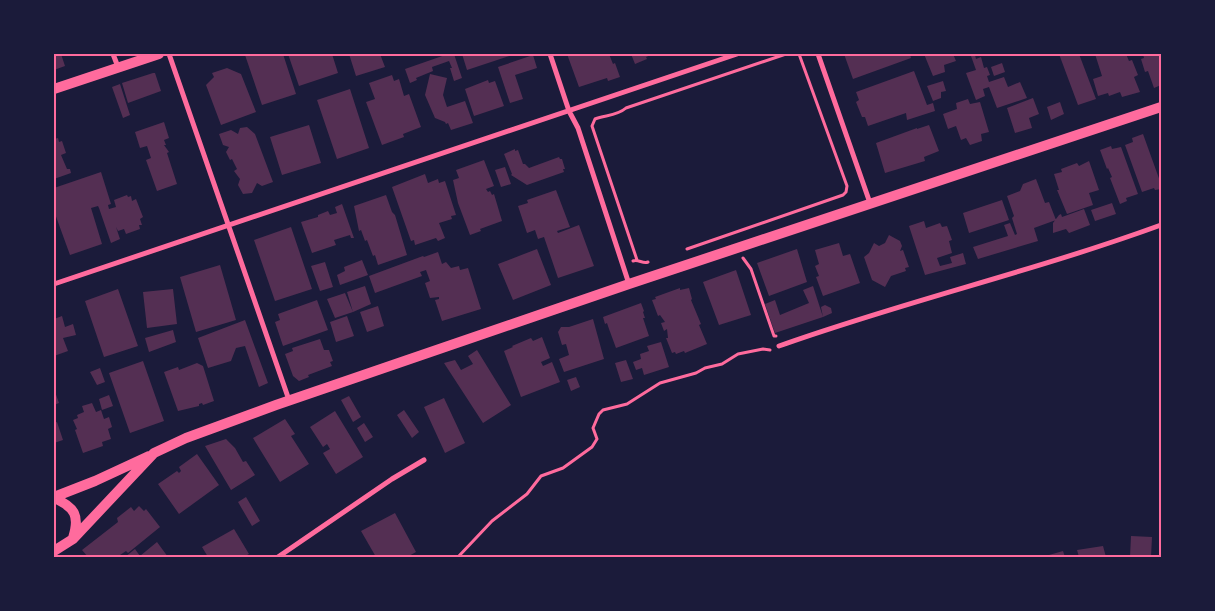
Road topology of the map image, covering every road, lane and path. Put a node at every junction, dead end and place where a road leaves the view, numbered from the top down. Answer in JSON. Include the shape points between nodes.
{"nodes":[{"id":1,"x":113,"y":54,"type":"edge"},
{"id":2,"x":159,"y":54,"type":"edge"},
{"id":3,"x":169,"y":54,"type":"edge"},
{"id":4,"x":550,"y":54,"type":"edge"},
{"id":5,"x":737,"y":54,"type":"edge"},
{"id":6,"x":786,"y":54,"type":"edge"},
{"id":7,"x":799,"y":54,"type":"edge"},
{"id":8,"x":818,"y":54,"type":"edge"},
{"id":9,"x":118,"y":67,"type":"junction"},
{"id":10,"x":54,"y":89,"type":"edge"},
{"id":11,"x":1161,"y":107,"type":"edge"},
{"id":12,"x":569,"y":112,"type":"junction"},
{"id":13,"x":870,"y":203,"type":"junction"},
{"id":14,"x":1161,"y":225,"type":"edge"},
{"id":15,"x":228,"y":226,"type":"junction"},
{"id":16,"x":681,"y":251,"type":"dead end"},
{"id":17,"x":742,"y":258,"type":"dead end"},
{"id":18,"x":654,"y":260,"type":"dead end"},
{"id":19,"x":54,"y":284,"type":"edge"},
{"id":20,"x":629,"y":284,"type":"junction"},
{"id":21,"x":779,"y":335,"type":"dead end"},
{"id":22,"x":779,"y":346,"type":"joint"},
{"id":23,"x":289,"y":401,"type":"junction"},
{"id":24,"x":154,"y":453,"type":"junction"},
{"id":25,"x":424,"y":460,"type":"dead end"},
{"id":26,"x":54,"y":497,"type":"edge"},
{"id":27,"x":73,"y":539,"type":"junction"},
{"id":28,"x":54,"y":551,"type":"edge"},
{"id":29,"x":278,"y":557,"type":"edge"},
{"id":30,"x":458,"y":557,"type":"edge"}],
"edges":[{"from":1,"to":9,"type":"street"},
{"from":2,"to":9,"type":"main road"},
{"from":3,"to":15,"type":"street"},
{"from":4,"to":12,"type":"street"},
{"from":5,"to":12,"type":"street"},
{"from":6,"to":18,"type":"path","via":[[595,119],[592,126],[637,260],[646,263]]},
{"from":7,"to":16,"type":"path","via":[[847,186],[846,192]]},
{"from":8,"to":13,"type":"street"},
{"from":9,"to":10,"type":"main road"},
{"from":11,"to":13,"type":"main road"},
{"from":12,"to":15,"type":"street"},
{"from":12,"to":20,"type":"street","via":[[578,128]]},
{"from":13,"to":20,"type":"main road"},
{"from":14,"to":22,"type":"street"},
{"from":15,"to":19,"type":"street"},
{"from":15,"to":23,"type":"street"},
{"from":17,"to":21,"type":"path","via":[[751,268],[774,336]]},
{"from":20,"to":23,"type":"main road"},
{"from":22,"to":30,"type":"path","via":[[774,350],[738,354],[722,364],[660,383],[627,404],[604,410],[592,428],[597,439],[592,447],[563,468],[541,476],[527,494],[492,521]]},
{"from":23,"to":24,"type":"main road"},
{"from":24,"to":26,"type":"main road"},
{"from":24,"to":27,"type":"main road"},
{"from":25,"to":29,"type":"street"},
{"from":26,"to":27,"type":"main road","via":[[74,512],[77,525]]},
{"from":27,"to":28,"type":"main road"}]}
